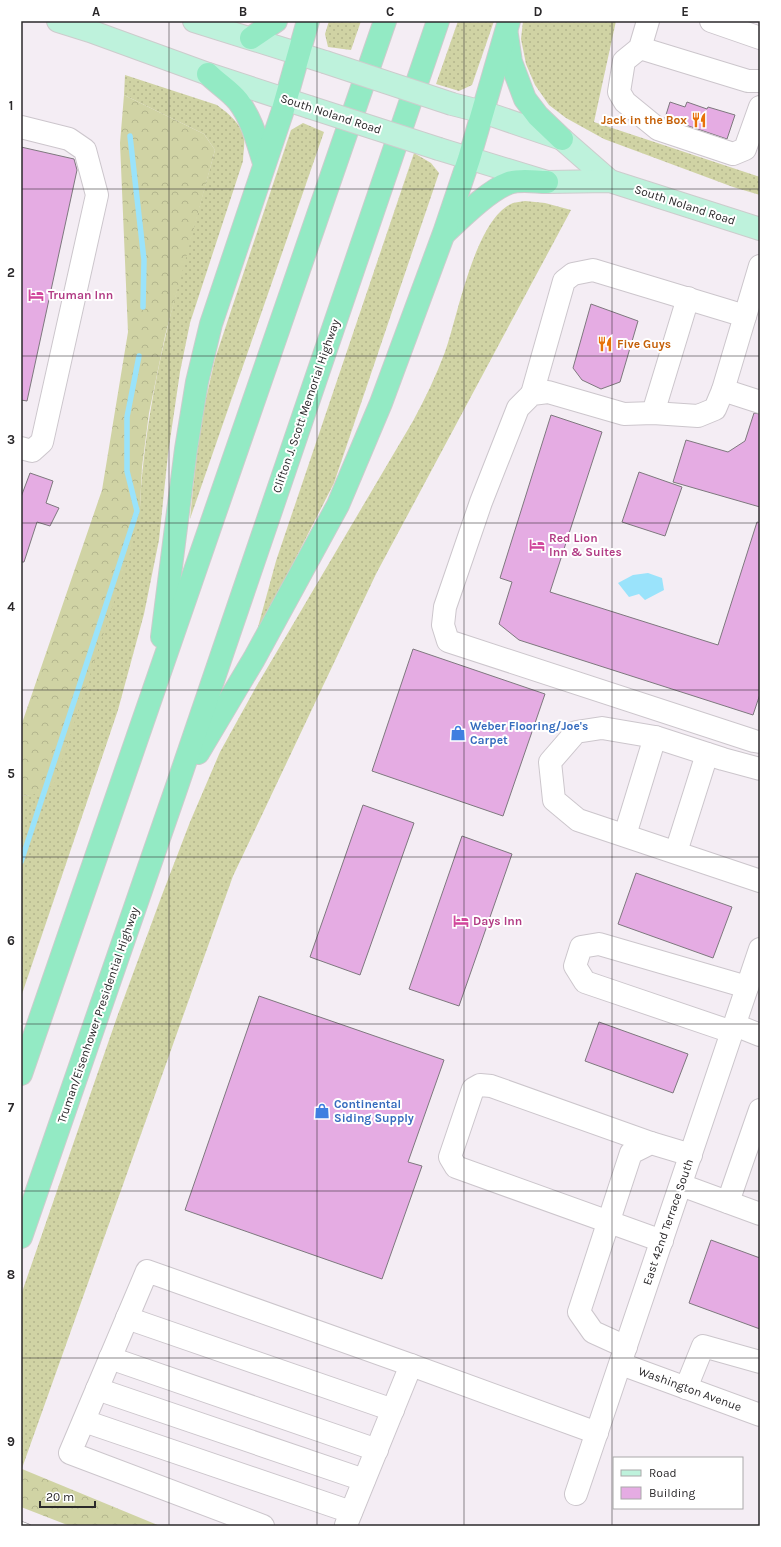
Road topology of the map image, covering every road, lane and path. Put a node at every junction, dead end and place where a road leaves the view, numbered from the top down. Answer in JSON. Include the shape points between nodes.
{"nodes":[{"id":1,"x":58,"y":21,"type":"edge"},
{"id":2,"x":194,"y":21,"type":"edge"},
{"id":3,"x":276,"y":21,"type":"edge"},
{"id":4,"x":308,"y":21,"type":"edge"},
{"id":5,"x":385,"y":21,"type":"edge"},
{"id":6,"x":438,"y":21,"type":"edge"},
{"id":7,"x":648,"y":21,"type":"edge"},
{"id":8,"x":711,"y":21,"type":"edge"},
{"id":9,"x":752,"y":21,"type":"edge"},
{"id":10,"x":760,"y":24,"type":"edge"},
{"id":11,"x":508,"y":25,"type":"edge"},
{"id":12,"x":251,"y":38,"type":"junction"},
{"id":13,"x":760,"y":38,"type":"edge"},
{"id":14,"x":640,"y":48,"type":"junction"},
{"id":15,"x":298,"y":52,"type":"junction"},
{"id":16,"x":208,"y":74,"type":"junction"},
{"id":17,"x":760,"y":82,"type":"edge"},
{"id":18,"x":286,"y":100,"type":"junction"},
{"id":19,"x":760,"y":107,"type":"edge"},
{"id":20,"x":482,"y":112,"type":"junction"},
{"id":21,"x":21,"y":127,"type":"edge"},
{"id":22,"x":562,"y":139,"type":"junction"},
{"id":23,"x":469,"y":159,"type":"junction"},
{"id":24,"x":264,"y":163,"type":"junction"},
{"id":25,"x":610,"y":181,"type":"junction"},
{"id":26,"x":547,"y":182,"type":"junction"},
{"id":27,"x":760,"y":229,"type":"edge"},
{"id":28,"x":444,"y":233,"type":"junction"},
{"id":29,"x":760,"y":266,"type":"edge"},
{"id":30,"x":688,"y":298,"type":"junction"},
{"id":31,"x":745,"y":316,"type":"junction"},
{"id":32,"x":723,"y":390,"type":"junction"},
{"id":33,"x":532,"y":394,"type":"junction"},
{"id":34,"x":760,"y":402,"type":"edge"},
{"id":35,"x":653,"y":413,"type":"junction"},
{"id":36,"x":21,"y":448,"type":"edge"},
{"id":37,"x":156,"y":682,"type":"junction"},
{"id":38,"x":654,"y":738,"type":"junction"},
{"id":39,"x":760,"y":742,"type":"edge"},
{"id":40,"x":707,"y":754,"type":"junction"},
{"id":41,"x":760,"y":769,"type":"edge"},
{"id":42,"x":175,"y":792,"type":"junction"},
{"id":43,"x":625,"y":835,"type":"junction"},
{"id":44,"x":676,"y":852,"type":"junction"},
{"id":45,"x":760,"y":881,"type":"edge"},
{"id":46,"x":760,"y":949,"type":"edge"},
{"id":47,"x":747,"y":987,"type":"junction"},
{"id":48,"x":733,"y":1028,"type":"junction"},
{"id":49,"x":760,"y":1035,"type":"edge"},
{"id":50,"x":21,"y":1074,"type":"edge"},
{"id":51,"x":760,"y":1110,"type":"edge"},
{"id":52,"x":651,"y":1144,"type":"junction"},
{"id":53,"x":691,"y":1155,"type":"junction"},
{"id":54,"x":681,"y":1185,"type":"junction"},
{"id":55,"x":728,"y":1202,"type":"junction"},
{"id":56,"x":760,"y":1214,"type":"edge"},
{"id":57,"x":608,"y":1222,"type":"junction"},
{"id":58,"x":21,"y":1238,"type":"edge"},
{"id":59,"x":662,"y":1241,"type":"junction"},
{"id":60,"x":127,"y":1318,"type":"junction"},
{"id":61,"x":623,"y":1356,"type":"junction"},
{"id":62,"x":110,"y":1358,"type":"junction"},
{"id":63,"x":760,"y":1362,"type":"edge"},
{"id":64,"x":411,"y":1365,"type":"junction"},
{"id":65,"x":686,"y":1388,"type":"junction"},
{"id":66,"x":98,"y":1389,"type":"junction"},
{"id":67,"x":393,"y":1410,"type":"junction"},
{"id":68,"x":760,"y":1415,"type":"edge"},
{"id":69,"x":84,"y":1421,"type":"junction"},
{"id":70,"x":597,"y":1433,"type":"junction"},
{"id":71,"x":376,"y":1450,"type":"junction"},
{"id":72,"x":364,"y":1480,"type":"junction"},
{"id":73,"x":576,"y":1494,"type":"dead end"},
{"id":74,"x":349,"y":1519,"type":"edge"},
{"id":75,"x":263,"y":1526,"type":"edge"}],
"edges":[{"from":1,"to":16,"type":"main road","name":"South Noland Road"},
{"from":2,"to":12,"type":"main road","name":"South Noland Road"},
{"from":3,"to":12,"type":"highway"},
{"from":4,"to":15,"type":"highway"},
{"from":5,"to":37,"type":"highway"},
{"from":6,"to":42,"type":"highway","name":"Clifton J. Scott Memorial Highway"},
{"from":7,"to":14,"type":"street"},
{"from":8,"to":13,"type":"street"},
{"from":9,"to":10,"type":"street"},
{"from":11,"to":20,"type":"highway"},
{"from":11,"to":22,"type":"highway","via":[[511,62],[525,99],[538,116]]},
{"from":12,"to":15,"type":"main road","name":"South Noland Road"},
{"from":14,"to":17,"type":"street","via":[[748,81]]},
{"from":14,"to":19,"type":"street","via":[[624,61],[619,92],[625,102],[658,129],[733,154],[745,149]]},
{"from":15,"to":18,"type":"highway"},
{"from":15,"to":20,"type":"main road","name":"South Noland Road","bridge":true},
{"from":16,"to":18,"type":"main road","name":"South Noland Road"},
{"from":16,"to":24,"type":"highway","via":[[237,101],[246,114],[252,124]]},
{"from":18,"to":23,"type":"main road","name":"South Noland Road","bridge":true},
{"from":18,"to":24,"type":"highway"},
{"from":20,"to":22,"type":"main road","name":"South Noland Road"},
{"from":20,"to":23,"type":"highway"},
{"from":21,"to":36,"type":"street","via":[[70,139],[85,150],[97,195],[42,442],[32,451]]},
{"from":22,"to":25,"type":"main road","name":"South Noland Road"},
{"from":23,"to":26,"type":"main road","name":"South Noland Road"},
{"from":23,"to":28,"type":"highway"},
{"from":24,"to":37,"type":"highway","via":[[211,324],[197,382]]},
{"from":25,"to":26,"type":"main road","name":"South Noland Road"},
{"from":25,"to":27,"type":"main road","name":"South Noland Road"},
{"from":26,"to":28,"type":"highway","via":[[509,183],[492,192]]},
{"from":28,"to":42,"type":"highway","via":[[381,403],[338,505],[254,659]]},
{"from":29,"to":31,"type":"street"},
{"from":30,"to":31,"type":"street"},
{"from":30,"to":33,"type":"street","via":[[593,270],[573,274],[564,281]]},
{"from":30,"to":35,"type":"street"},
{"from":31,"to":32,"type":"street"},
{"from":32,"to":34,"type":"street"},
{"from":32,"to":35,"type":"street","via":[[715,409],[698,416]]},
{"from":33,"to":35,"type":"street","via":[[548,392],[624,414]]},
{"from":33,"to":39,"type":"street","via":[[518,408],[481,502],[445,607],[443,626],[448,641]]},
{"from":37,"to":50,"type":"highway"},
{"from":38,"to":40,"type":"street"},
{"from":38,"to":43,"type":"street"},
{"from":38,"to":43,"type":"street","via":[[602,728],[576,732],[550,762],[554,800],[578,820]]},
{"from":40,"to":41,"type":"street"},
{"from":40,"to":44,"type":"street"},
{"from":42,"to":58,"type":"highway","name":"Truman/Eisenhower Presidential Highway"},
{"from":43,"to":44,"type":"street"},
{"from":44,"to":45,"type":"street"},
{"from":46,"to":47,"type":"street","name":"East 42nd Terrace South"},
{"from":47,"to":48,"type":"street","name":"East 42nd Terrace South"},
{"from":47,"to":48,"type":"street","via":[[599,944],[581,947],[575,966],[585,982]]},
{"from":48,"to":49,"type":"street"},
{"from":48,"to":53,"type":"street","name":"East 42nd Terrace South"},
{"from":51,"to":55,"type":"street"},
{"from":52,"to":53,"type":"street"},
{"from":52,"to":57,"type":"street","via":[[631,1153]]},
{"from":52,"to":57,"type":"street","via":[[491,1086],[480,1085],[473,1089],[450,1157],[456,1167]]},
{"from":53,"to":54,"type":"street","name":"East 42nd Terrace South"},
{"from":54,"to":55,"type":"street"},
{"from":54,"to":59,"type":"street","name":"East 42nd Terrace South"},
{"from":55,"to":56,"type":"street"},
{"from":57,"to":59,"type":"street"},
{"from":57,"to":61,"type":"street","name":"Washington Avenue","via":[[579,1312],[593,1332]]},
{"from":59,"to":61,"type":"street","name":"East 42nd Terrace South"},
{"from":60,"to":62,"type":"street"},
{"from":60,"to":64,"type":"street","via":[[147,1271]]},
{"from":60,"to":67,"type":"street"},
{"from":61,"to":65,"type":"street","name":"Washington Avenue"},
{"from":61,"to":70,"type":"street","name":"East 42nd Terrace South"},
{"from":62,"to":66,"type":"street"},
{"from":62,"to":71,"type":"street"},
{"from":63,"to":65,"type":"street","via":[[703,1346]]},
{"from":64,"to":67,"type":"street"},
{"from":64,"to":70,"type":"street"},
{"from":65,"to":68,"type":"street","name":"Washington Avenue"},
{"from":66,"to":69,"type":"street"},
{"from":66,"to":72,"type":"street"},
{"from":67,"to":71,"type":"street"},
{"from":69,"to":74,"type":"street"},
{"from":69,"to":75,"type":"street","via":[[70,1453]]},
{"from":70,"to":73,"type":"street","name":"East 42nd Terrace South"},
{"from":71,"to":72,"type":"street"},
{"from":72,"to":74,"type":"street"}]}
